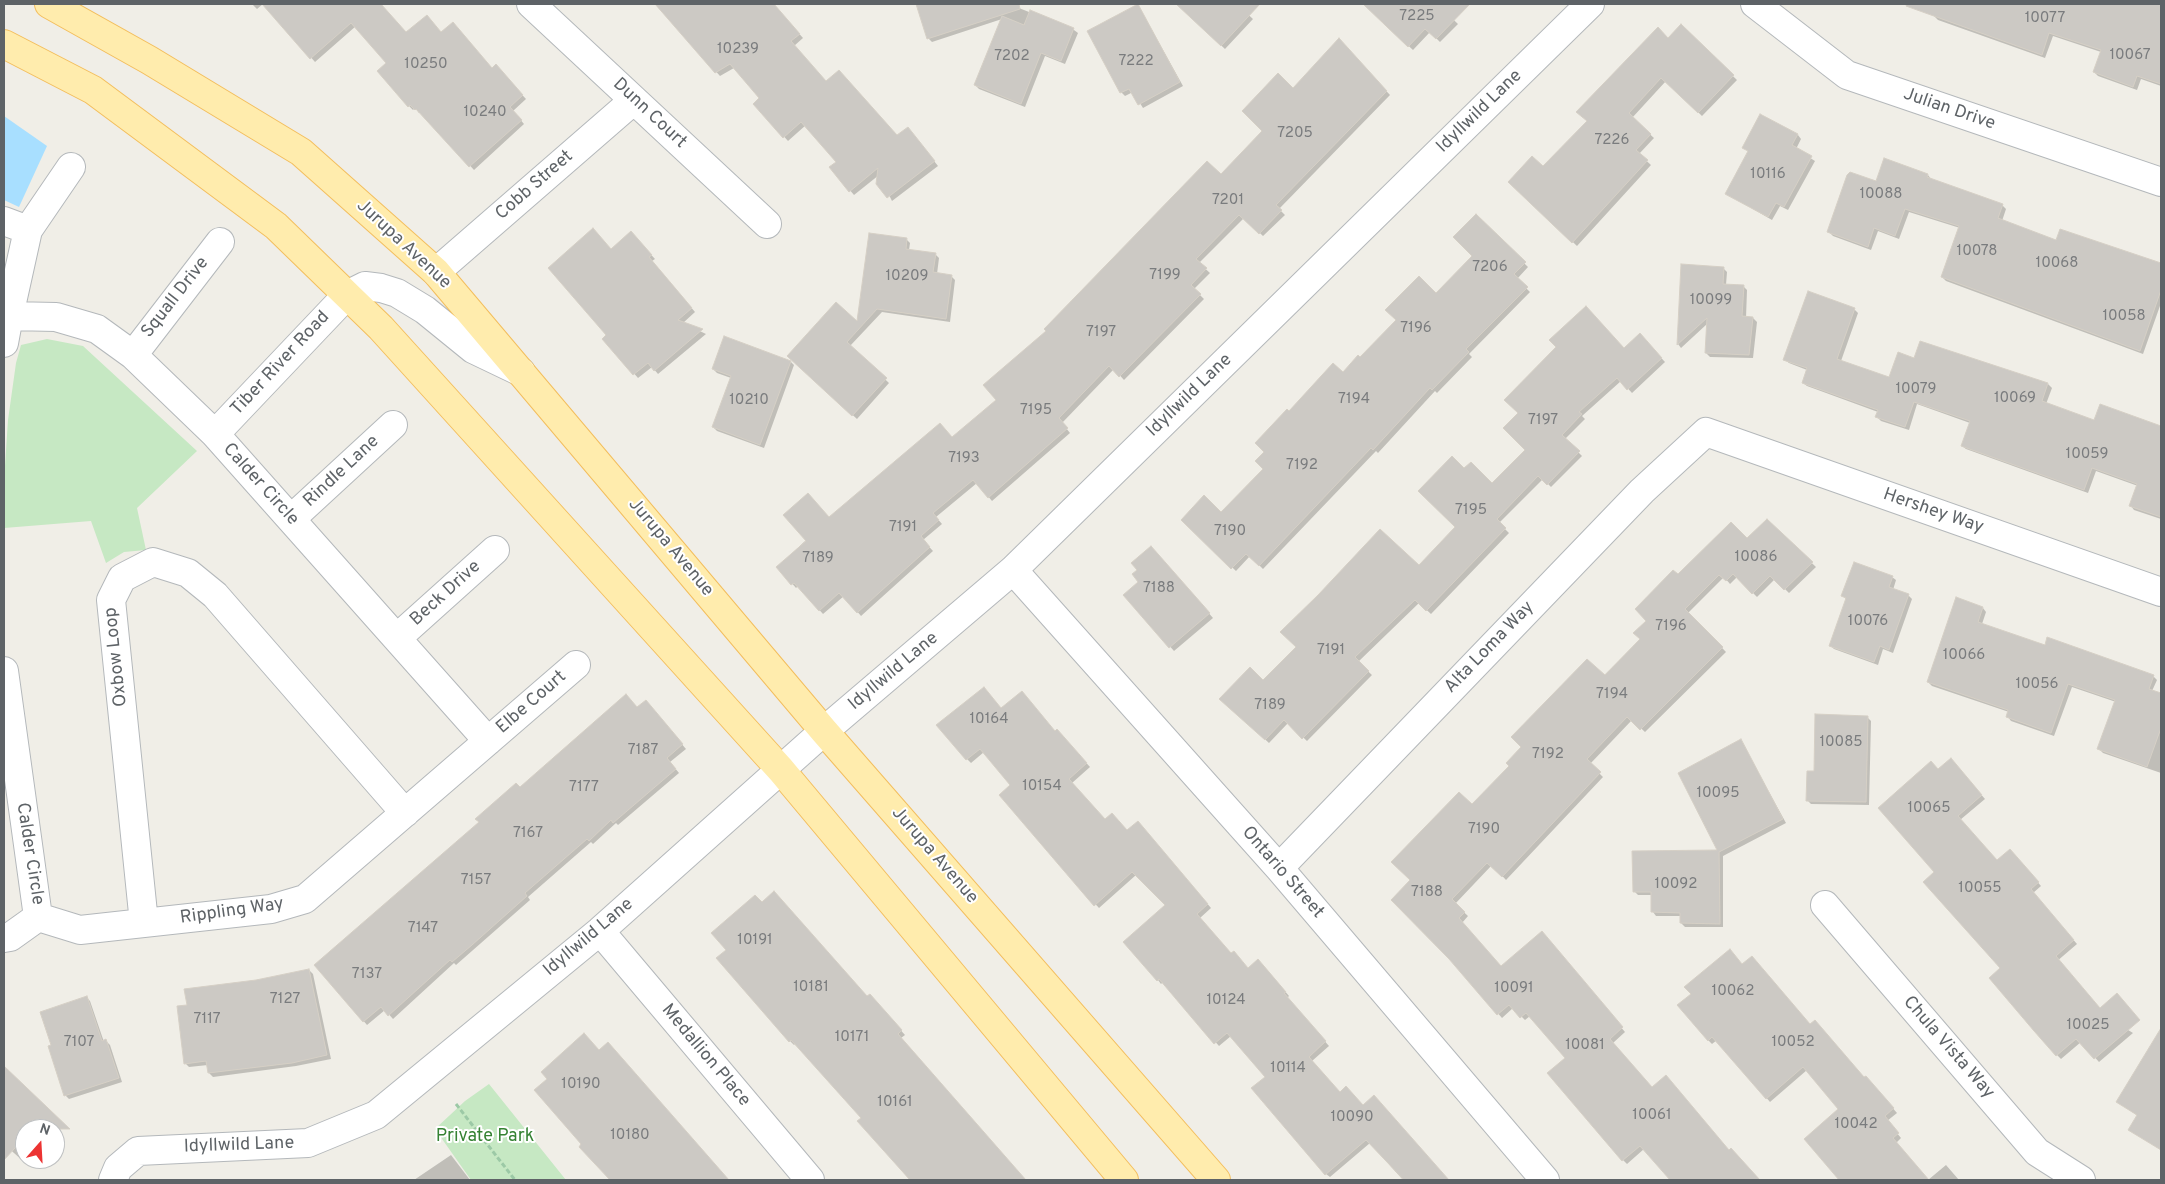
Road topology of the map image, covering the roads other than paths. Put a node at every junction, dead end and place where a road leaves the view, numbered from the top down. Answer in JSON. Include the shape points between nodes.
{"nodes":[{"id":1,"x":49,"y":4,"type":"edge"},
{"id":2,"x":531,"y":4,"type":"edge"},
{"id":3,"x":1590,"y":4,"type":"edge"},
{"id":4,"x":1755,"y":4,"type":"edge"},
{"id":5,"x":4,"y":44,"type":"edge"},
{"id":6,"x":634,"y":100,"type":"junction"},
{"id":7,"x":71,"y":167,"type":"dead end"},
{"id":8,"x":2161,"y":182,"type":"edge"},
{"id":9,"x":767,"y":224,"type":"dead end"},
{"id":10,"x":16,"y":226,"type":"edge"},
{"id":11,"x":220,"y":242,"type":"dead end"},
{"id":12,"x":436,"y":272,"type":"junction"},
{"id":13,"x":347,"y":295,"type":"junction"},
{"id":14,"x":10,"y":316,"type":"junction"},
{"id":15,"x":4,"y":343,"type":"edge"},
{"id":16,"x":132,"y":355,"type":"junction"},
{"id":17,"x":521,"y":372,"type":"junction"},
{"id":18,"x":393,"y":425,"type":"dead end"},
{"id":19,"x":1706,"y":432,"type":"joint"},
{"id":20,"x":215,"y":434,"type":"junction"},
{"id":21,"x":291,"y":519,"type":"junction"},
{"id":22,"x":496,"y":550,"type":"dead end"},
{"id":23,"x":1013,"y":570,"type":"junction"},
{"id":24,"x":2161,"y":592,"type":"edge"},
{"id":25,"x":397,"y":638,"type":"junction"},
{"id":26,"x":576,"y":665,"type":"dead end"},
{"id":27,"x":4,"y":671,"type":"edge"},
{"id":28,"x":824,"y":731,"type":"junction"},
{"id":29,"x":488,"y":741,"type":"junction"},
{"id":30,"x":782,"y":770,"type":"junction"},
{"id":31,"x":12,"y":806,"type":"edge"},
{"id":32,"x":404,"y":813,"type":"junction"},
{"id":33,"x":1279,"y":868,"type":"junction"},
{"id":34,"x":1825,"y":905,"type":"dead end"},
{"id":35,"x":38,"y":917,"type":"junction"},
{"id":36,"x":144,"y":923,"type":"junction"},
{"id":37,"x":600,"y":931,"type":"junction"},
{"id":38,"x":4,"y":938,"type":"edge"},
{"id":39,"x":113,"y":1180,"type":"edge"},
{"id":40,"x":810,"y":1180,"type":"edge"},
{"id":41,"x":1124,"y":1180,"type":"edge"},
{"id":42,"x":1216,"y":1180,"type":"edge"},
{"id":43,"x":1545,"y":1180,"type":"edge"},
{"id":44,"x":2081,"y":1180,"type":"edge"}],
"edges":[{"from":1,"to":12,"type":"main road","name":"Jurupa Avenue","via":[[301,152]]},
{"from":2,"to":6,"type":"street","name":"Dunn Court"},
{"from":3,"to":23,"type":"street","name":"Idyllwild Lane"},
{"from":4,"to":8,"type":"street","name":"Julian Drive","via":[[1847,75]]},
{"from":5,"to":13,"type":"main road","via":[[100,96],[276,226]]},
{"from":6,"to":9,"type":"street","name":"Dunn Court"},
{"from":6,"to":12,"type":"street","name":"Cobb Street"},
{"from":7,"to":10,"type":"street"},
{"from":10,"to":14,"type":"street"},
{"from":11,"to":16,"type":"street","name":"Squall Drive"},
{"from":12,"to":17,"type":"main road","name":"Jurupa Avenue"},
{"from":13,"to":17,"type":"street","via":[[365,286],[397,293],[473,349]]},
{"from":13,"to":20,"type":"street","name":"Tiber River Road"},
{"from":13,"to":30,"type":"main road","via":[[381,328]]},
{"from":14,"to":15,"type":"street"},
{"from":14,"to":16,"type":"street","name":"Calder Circle","via":[[56,317],[97,329]]},
{"from":16,"to":20,"type":"street","name":"Calder Circle"},
{"from":17,"to":28,"type":"main road","name":"Jurupa Avenue"},
{"from":18,"to":21,"type":"street","name":"Rindle Lane"},
{"from":19,"to":24,"type":"street","name":"Hershey Way"},
{"from":19,"to":33,"type":"street","name":"Alta Loma Way","via":[[1642,491]]},
{"from":20,"to":21,"type":"street","name":"Calder Circle"},
{"from":21,"to":25,"type":"street","name":"Calder Circle"},
{"from":22,"to":25,"type":"street","name":"Beck Drive"},
{"from":23,"to":28,"type":"street","name":"Idyllwild Lane"},
{"from":23,"to":33,"type":"street","name":"Ontario Street"},
{"from":25,"to":29,"type":"street","name":"Calder Circle"},
{"from":26,"to":29,"type":"street","name":"Elbe Court"},
{"from":27,"to":31,"type":"street","name":"Calder Circle"},
{"from":28,"to":30,"type":"street","name":"Idyllwild Lane"},
{"from":28,"to":42,"type":"main road","name":"Jurupa Avenue"},
{"from":29,"to":32,"type":"street","name":"Rippling Way"},
{"from":30,"to":37,"type":"street","name":"Idyllwild Lane"},
{"from":30,"to":41,"type":"main road"},
{"from":31,"to":35,"type":"street","name":"Calder Circle"},
{"from":32,"to":36,"type":"street","name":"Rippling Way","via":[[305,899],[271,909]]},
{"from":32,"to":36,"type":"street","name":"Oxbow Loop","via":[[215,596],[188,573],[153,562],[122,578],[111,600]]},
{"from":33,"to":43,"type":"street","name":"Ontario Street"},
{"from":34,"to":44,"type":"street","name":"Chula Vista Way","via":[[2037,1152]]},
{"from":35,"to":36,"type":"street","name":"Rippling Way","via":[[80,930]]},
{"from":35,"to":38,"type":"street"},
{"from":37,"to":39,"type":"street","name":"Idyllwild Lane","via":[[376,1115],[308,1143],[138,1151],[118,1168]]},
{"from":37,"to":40,"type":"street","name":"Medallion Place"}]}
